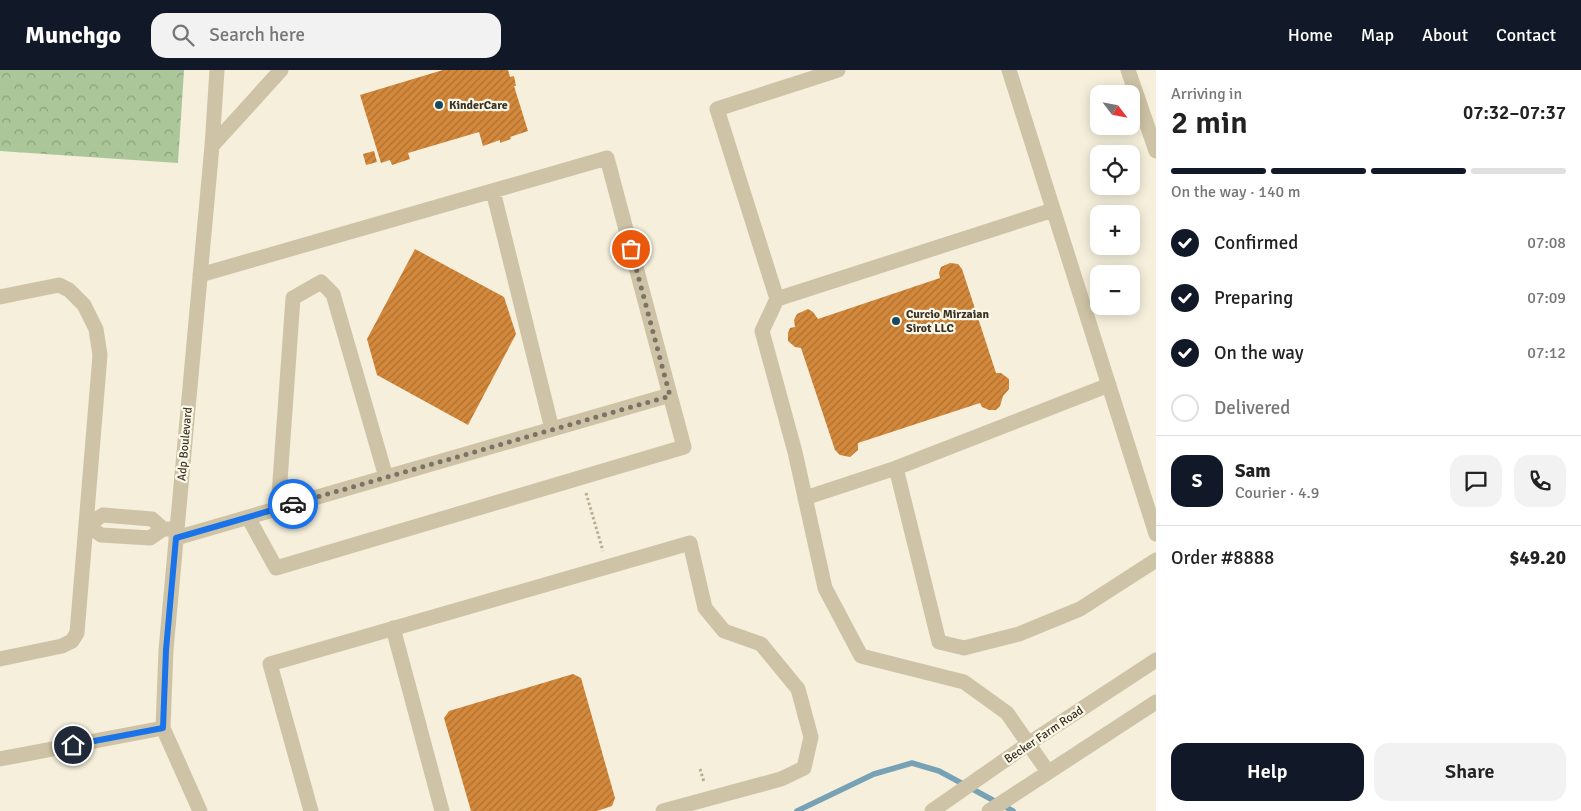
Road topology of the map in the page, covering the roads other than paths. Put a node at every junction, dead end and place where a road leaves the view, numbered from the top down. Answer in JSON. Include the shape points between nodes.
{"nodes":[{"id":1,"x":216,"y":70,"type":"edge"},
{"id":2,"x":281,"y":70,"type":"edge"},
{"id":3,"x":838,"y":70,"type":"edge"},
{"id":4,"x":1009,"y":70,"type":"edge"},
{"id":5,"x":1128,"y":70,"type":"edge"},
{"id":6,"x":212,"y":146,"type":"junction"},
{"id":7,"x":1156,"y":151,"type":"edge"},
{"id":8,"x":493,"y":191,"type":"junction"},
{"id":9,"x":1053,"y":210,"type":"junction"},
{"id":10,"x":200,"y":275,"type":"junction"},
{"id":11,"x":0,"y":297,"type":"edge"},
{"id":12,"x":777,"y":299,"type":"junction"},
{"id":13,"x":1108,"y":384,"type":"junction"},
{"id":14,"x":670,"y":396,"type":"junction"},
{"id":15,"x":552,"y":429,"type":"junction"},
{"id":16,"x":896,"y":468,"type":"junction"},
{"id":17,"x":386,"y":477,"type":"junction"},
{"id":18,"x":805,"y":498,"type":"junction"},
{"id":19,"x":278,"y":508,"type":"junction"},
{"id":20,"x":248,"y":517,"type":"junction"},
{"id":21,"x":87,"y":524,"type":"junction"},
{"id":22,"x":172,"y":532,"type":"junction"},
{"id":23,"x":1156,"y":534,"type":"edge"},
{"id":24,"x":1156,"y":560,"type":"edge"},
{"id":25,"x":394,"y":628,"type":"junction"},
{"id":26,"x":0,"y":660,"type":"edge"},
{"id":27,"x":1156,"y":660,"type":"edge"},
{"id":28,"x":1156,"y":702,"type":"edge"},
{"id":29,"x":163,"y":728,"type":"junction"},
{"id":30,"x":1028,"y":744,"type":"junction"},
{"id":31,"x":0,"y":759,"type":"edge"},
{"id":32,"x":1048,"y":772,"type":"junction"},
{"id":33,"x":200,"y":811,"type":"edge"},
{"id":34,"x":311,"y":811,"type":"edge"},
{"id":35,"x":442,"y":811,"type":"edge"},
{"id":36,"x":664,"y":811,"type":"edge"},
{"id":37,"x":932,"y":811,"type":"edge"},
{"id":38,"x":989,"y":811,"type":"edge"}],
"edges":[{"from":1,"to":6,"type":"street","name":"Adp Boulevard"},
{"from":2,"to":6,"type":"street"},
{"from":3,"to":12,"type":"street","via":[[717,109]]},
{"from":4,"to":9,"type":"street"},
{"from":5,"to":7,"type":"street"},
{"from":6,"to":10,"type":"street","name":"Adp Boulevard"},
{"from":8,"to":10,"type":"street"},
{"from":8,"to":14,"type":"street","via":[[607,158]]},
{"from":8,"to":15,"type":"street"},
{"from":9,"to":12,"type":"street"},
{"from":9,"to":13,"type":"street"},
{"from":10,"to":22,"type":"street","name":"Adp Boulevard"},
{"from":11,"to":21,"type":"street","via":[[58,285],[84,305],[96,329],[100,355]]},
{"from":12,"to":18,"type":"street","via":[[762,331]]},
{"from":13,"to":16,"type":"street"},
{"from":13,"to":23,"type":"street"},
{"from":14,"to":15,"type":"street"},
{"from":14,"to":20,"type":"street","via":[[684,447],[276,568]]},
{"from":15,"to":17,"type":"street"},
{"from":16,"to":18,"type":"street"},
{"from":16,"to":24,"type":"street","via":[[939,642],[964,648],[1020,634],[1080,609]]},
{"from":17,"to":19,"type":"street"},
{"from":17,"to":19,"type":"street","via":[[333,294],[321,282],[292,298]]},
{"from":18,"to":30,"type":"street","via":[[826,588],[861,656],[964,682],[1007,713]]},
{"from":19,"to":20,"type":"street"},
{"from":20,"to":22,"type":"street"},
{"from":21,"to":22,"type":"street","via":[[104,516],[152,519]]},
{"from":21,"to":26,"type":"street","via":[[78,633],[62,646]]},
{"from":22,"to":29,"type":"street","name":"Adp Boulevard"},
{"from":25,"to":34,"type":"street","via":[[270,664]]},
{"from":25,"to":35,"type":"street"},
{"from":25,"to":36,"type":"street","via":[[690,543],[705,608],[724,631],[761,644],[798,689],[811,736],[804,768],[781,779]]},
{"from":27,"to":30,"type":"street","name":"Becker Farm Road"},
{"from":28,"to":32,"type":"street"},
{"from":29,"to":31,"type":"street"},
{"from":29,"to":33,"type":"street","name":"Adp Boulevard"},
{"from":30,"to":32,"type":"street"},
{"from":30,"to":37,"type":"street","name":"Becker Farm Road"},
{"from":32,"to":38,"type":"street"}]}
